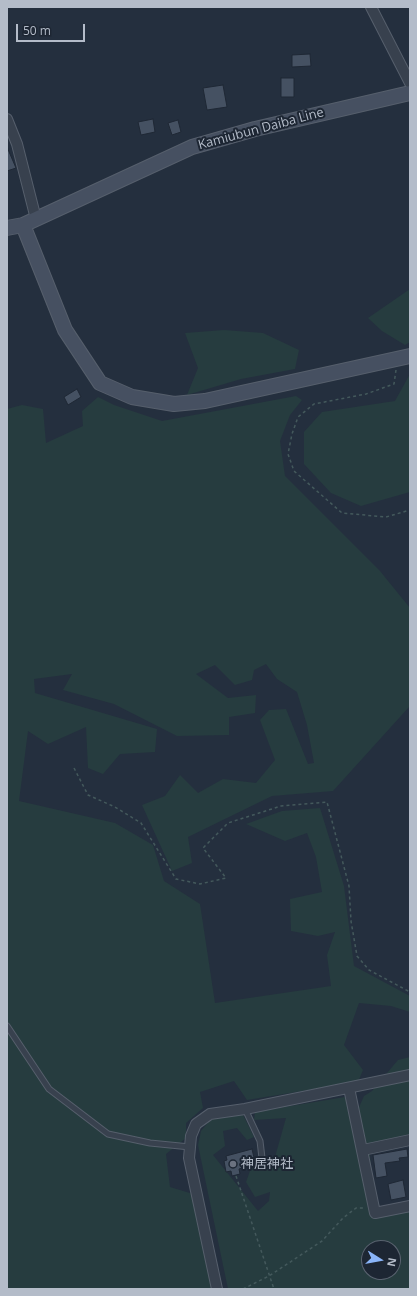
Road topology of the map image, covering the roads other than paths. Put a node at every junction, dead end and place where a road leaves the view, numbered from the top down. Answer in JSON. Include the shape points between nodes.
{"nodes":[{"id":1,"x":371,"y":7,"type":"edge"},
{"id":2,"x":410,"y":83,"type":"edge"},
{"id":3,"x":410,"y":93,"type":"edge"},
{"id":4,"x":7,"y":119,"type":"edge"},
{"id":5,"x":36,"y":219,"type":"junction"},
{"id":6,"x":23,"y":225,"type":"junction"},
{"id":7,"x":7,"y":228,"type":"edge"},
{"id":8,"x":404,"y":357,"type":"edge"},
{"id":9,"x":7,"y":1026,"type":"edge"},
{"id":10,"x":410,"y":1075,"type":"edge"},
{"id":11,"x":349,"y":1088,"type":"junction"},
{"id":12,"x":245,"y":1109,"type":"junction"},
{"id":13,"x":410,"y":1140,"type":"edge"},
{"id":14,"x":190,"y":1147,"type":"junction"},
{"id":15,"x":363,"y":1150,"type":"junction"},
{"id":16,"x":262,"y":1158,"type":"dead end"},
{"id":17,"x":410,"y":1206,"type":"edge"},
{"id":18,"x":217,"y":1289,"type":"edge"}],
"edges":[{"from":1,"to":2,"type":"street"},
{"from":3,"to":5,"type":"street","name":"Kamiubun Daiba Line","via":[[255,129],[192,147]]},
{"from":4,"to":5,"type":"street","via":[[17,144]]},
{"from":5,"to":6,"type":"street","name":"Kamiubun Daiba Line"},
{"from":6,"to":7,"type":"street","name":"Kamiubun Daiba Line"},
{"from":6,"to":8,"type":"street","via":[[65,330],[100,383],[132,397],[174,404],[205,401]]},
{"from":9,"to":14,"type":"lane","via":[[49,1088],[108,1134],[150,1143]]},
{"from":10,"to":11,"type":"street"},
{"from":11,"to":12,"type":"street"},
{"from":11,"to":15,"type":"street"},
{"from":12,"to":14,"type":"street","via":[[210,1114],[196,1124]]},
{"from":12,"to":16,"type":"lane","via":[[260,1141]]},
{"from":13,"to":15,"type":"street"},
{"from":14,"to":18,"type":"street","via":[[189,1158]]},
{"from":15,"to":17,"type":"street","via":[[375,1213]]}]}
